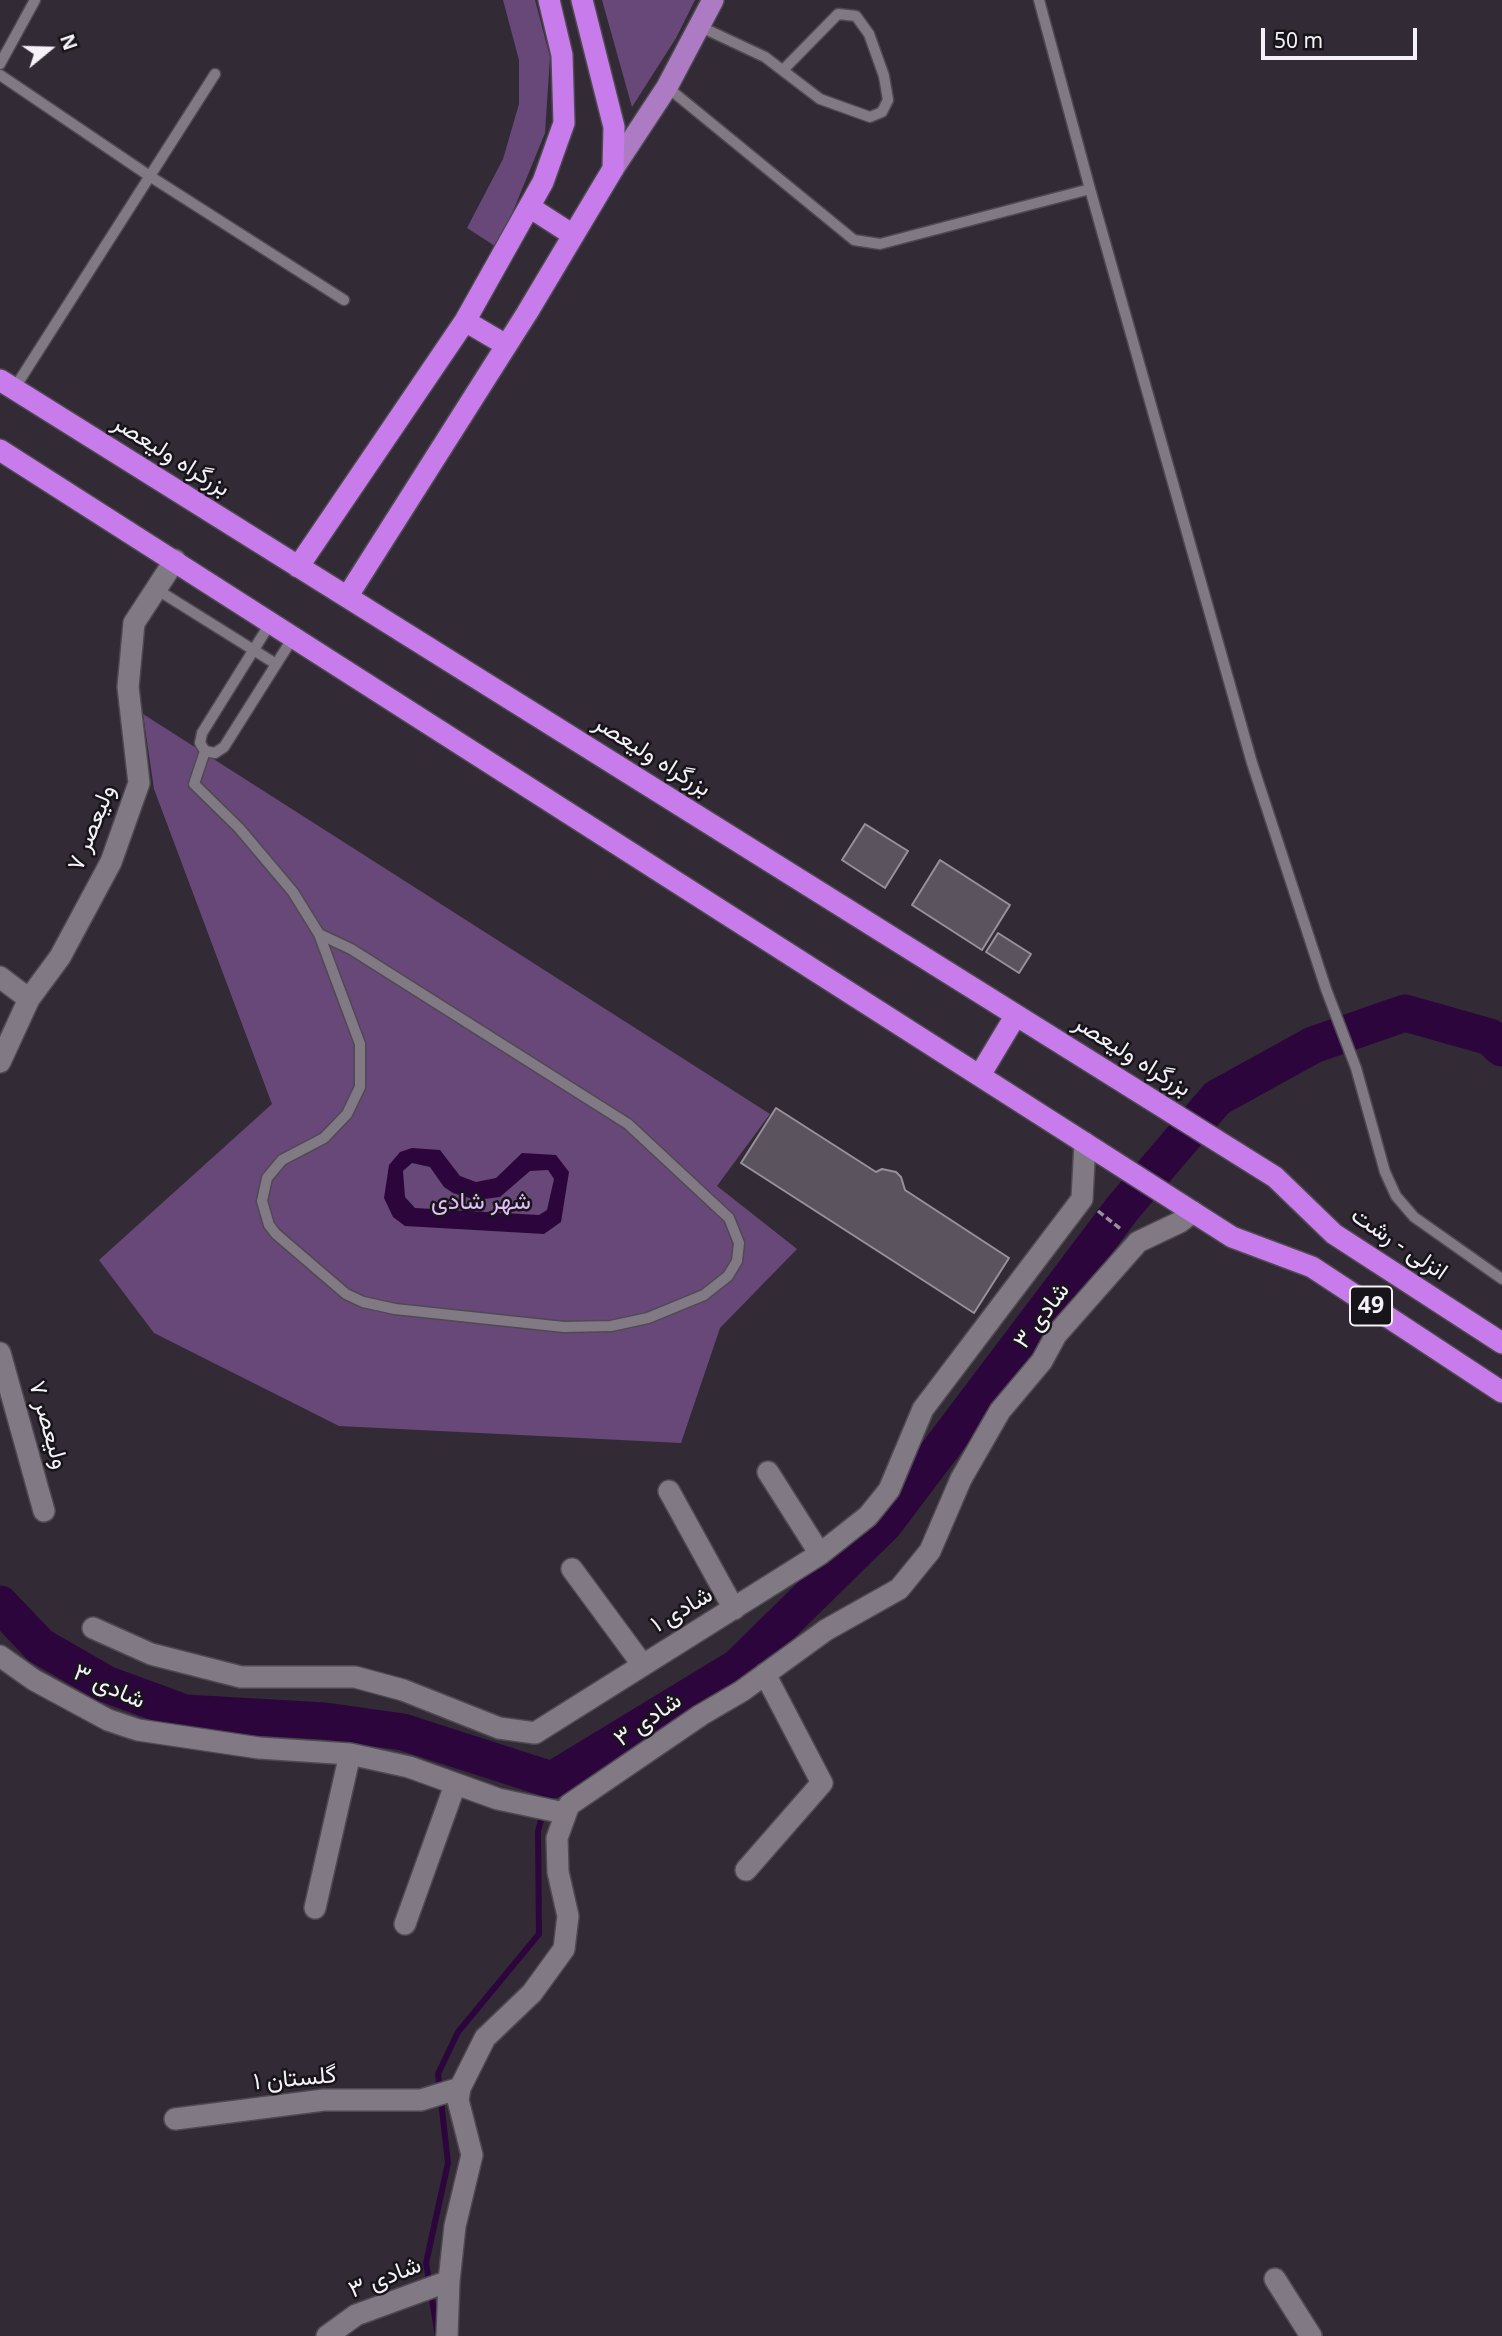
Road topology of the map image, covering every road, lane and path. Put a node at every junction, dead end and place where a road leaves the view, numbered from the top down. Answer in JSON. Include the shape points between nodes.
{"nodes":[{"id":1,"x":35,"y":0,"type":"edge"},
{"id":2,"x":549,"y":0,"type":"edge"},
{"id":3,"x":582,"y":0,"type":"edge"},
{"id":4,"x":713,"y":0,"type":"edge"},
{"id":5,"x":1040,"y":0,"type":"edge"},
{"id":6,"x":701,"y":27,"type":"junction"},
{"id":7,"x":0,"y":64,"type":"edge"},
{"id":8,"x":783,"y":70,"type":"junction"},
{"id":9,"x":215,"y":74,"type":"dead end"},
{"id":10,"x":0,"y":75,"type":"edge"},
{"id":11,"x":667,"y":87,"type":"junction"},
{"id":12,"x":613,"y":169,"type":"junction"},
{"id":13,"x":148,"y":175,"type":"junction"},
{"id":14,"x":1090,"y":189,"type":"junction"},
{"id":15,"x":531,"y":208,"type":"junction"},
{"id":16,"x":573,"y":235,"type":"junction"},
{"id":17,"x":344,"y":300,"type":"dead end"},
{"id":18,"x":465,"y":321,"type":"junction"},
{"id":19,"x":506,"y":345,"type":"junction"},
{"id":20,"x":7,"y":385,"type":"edge"},
{"id":21,"x":0,"y":450,"type":"edge"},
{"id":22,"x":175,"y":560,"type":"junction"},
{"id":23,"x":299,"y":567,"type":"junction"},
{"id":24,"x":156,"y":589,"type":"junction"},
{"id":25,"x":347,"y":597,"type":"junction"},
{"id":26,"x":271,"y":622,"type":"junction"},
{"id":27,"x":294,"y":636,"type":"junction"},
{"id":28,"x":254,"y":650,"type":"junction"},
{"id":29,"x":276,"y":664,"type":"junction"},
{"id":30,"x":205,"y":751,"type":"junction"},
{"id":31,"x":319,"y":934,"type":"junction"},
{"id":32,"x":0,"y":977,"type":"edge"},
{"id":33,"x":29,"y":999,"type":"junction"},
{"id":34,"x":1016,"y":1015,"type":"junction"},
{"id":35,"x":0,"y":1062,"type":"edge"},
{"id":36,"x":980,"y":1075,"type":"junction"},
{"id":37,"x":1091,"y":1147,"type":"junction"},
{"id":38,"x":1275,"y":1177,"type":"joint"},
{"id":39,"x":1082,"y":1199,"type":"junction"},
{"id":40,"x":1189,"y":1209,"type":"junction"},
{"id":41,"x":1138,"y":1242,"type":"junction"},
{"id":42,"x":1502,"y":1279,"type":"edge"},
{"id":43,"x":1502,"y":1343,"type":"edge"},
{"id":44,"x":0,"y":1353,"type":"edge"},
{"id":45,"x":1502,"y":1392,"type":"edge"},
{"id":46,"x":768,"y":1472,"type":"dead end"},
{"id":47,"x":669,"y":1491,"type":"dead end"},
{"id":48,"x":44,"y":1511,"type":"dead end"},
{"id":49,"x":820,"y":1554,"type":"junction"},
{"id":50,"x":572,"y":1569,"type":"dead end"},
{"id":51,"x":734,"y":1609,"type":"junction"},
{"id":52,"x":93,"y":1628,"type":"dead end"},
{"id":53,"x":0,"y":1656,"type":"edge"},
{"id":54,"x":642,"y":1664,"type":"junction"},
{"id":55,"x":765,"y":1674,"type":"junction"},
{"id":56,"x":350,"y":1754,"type":"junction"},
{"id":57,"x":455,"y":1785,"type":"junction"},
{"id":58,"x":564,"y":1814,"type":"junction"},
{"id":59,"x":746,"y":1870,"type":"dead end"},
{"id":60,"x":315,"y":1908,"type":"dead end"},
{"id":61,"x":405,"y":1924,"type":"dead end"},
{"id":62,"x":460,"y":2088,"type":"junction"},
{"id":63,"x":175,"y":2119,"type":"dead end"},
{"id":64,"x":1275,"y":2279,"type":"dead end"},
{"id":65,"x":443,"y":2284,"type":"junction"},
{"id":66,"x":327,"y":2336,"type":"edge"},
{"id":67,"x":447,"y":2336,"type":"edge"},
{"id":68,"x":1311,"y":2336,"type":"edge"}],
"edges":[{"from":1,"to":7,"type":"lane"},
{"from":2,"to":15,"type":"highway","via":[[562,55],[564,123]]},
{"from":3,"to":12,"type":"highway","via":[[614,127]]},
{"from":4,"to":6,"type":"main road"},
{"from":5,"to":14,"type":"lane"},
{"from":6,"to":8,"type":"lane"},
{"from":6,"to":11,"type":"main road"},
{"from":8,"to":8,"type":"lane","via":[[820,99],[870,117],[882,112],[888,100],[877,55],[856,16],[838,14]]},
{"from":9,"to":13,"type":"lane"},
{"from":10,"to":13,"type":"lane"},
{"from":11,"to":12,"type":"main road"},
{"from":11,"to":14,"type":"lane","via":[[854,240],[880,244]]},
{"from":12,"to":16,"type":"highway"},
{"from":13,"to":17,"type":"lane"},
{"from":13,"to":20,"type":"lane"},
{"from":14,"to":42,"type":"lane","via":[[1252,763],[1356,1068],[1385,1172],[1396,1196],[1414,1217]]},
{"from":15,"to":16,"type":"highway"},
{"from":15,"to":18,"type":"highway"},
{"from":16,"to":19,"type":"highway"},
{"from":18,"to":19,"type":"highway"},
{"from":18,"to":23,"type":"highway"},
{"from":19,"to":25,"type":"highway"},
{"from":20,"to":23,"type":"highway","name":"بزرگراه ولیعصر"},
{"from":21,"to":22,"type":"highway"},
{"from":22,"to":24,"type":"street","name":"ولیعصر ۷"},
{"from":22,"to":26,"type":"highway"},
{"from":23,"to":25,"type":"highway","name":"بزرگراه ولیعصر"},
{"from":24,"to":28,"type":"lane"},
{"from":24,"to":33,"type":"street","name":"ولیعصر ۷","via":[[134,623],[128,687],[139,783],[111,862],[60,957]]},
{"from":25,"to":34,"type":"highway","name":"بزرگراه ولیعصر"},
{"from":26,"to":27,"type":"highway"},
{"from":26,"to":28,"type":"lane"},
{"from":27,"to":29,"type":"lane"},
{"from":27,"to":36,"type":"highway"},
{"from":28,"to":29,"type":"lane"},
{"from":28,"to":30,"type":"lane","via":[[202,733],[200,743]]},
{"from":29,"to":30,"type":"lane","via":[[223,747],[215,753]]},
{"from":30,"to":31,"type":"lane","via":[[194,784],[293,891]]},
{"from":31,"to":31,"type":"lane","via":[[360,1044],[360,1087],[337,1127],[273,1168],[262,1201],[276,1234],[346,1294],[395,1308],[587,1328],[629,1323],[665,1312],[704,1295],[728,1276],[737,1261],[739,1243],[729,1218],[628,1124],[351,949]]},
{"from":32,"to":33,"type":"street"},
{"from":33,"to":35,"type":"street","name":"ولیعصر ۷"},
{"from":34,"to":36,"type":"highway"},
{"from":34,"to":38,"type":"highway","name":"بزرگراه ولیعصر"},
{"from":36,"to":37,"type":"highway"},
{"from":37,"to":39,"type":"street"},
{"from":37,"to":40,"type":"highway"},
{"from":38,"to":43,"type":"highway","name":"انزلی - رشت","number":"49","via":[[1334,1234]]},
{"from":39,"to":41,"type":"path"},
{"from":39,"to":49,"type":"street","name":"شادی ۱","via":[[923,1409],[889,1490],[868,1516]]},
{"from":40,"to":41,"type":"street","name":"شادی ۳","via":[[1180,1222]]},
{"from":40,"to":45,"type":"highway","number":"49","via":[[1232,1237],[1312,1267]]},
{"from":41,"to":55,"type":"street","name":"شادی ۳","via":[[1056,1335],[1042,1361],[1000,1411],[961,1479],[930,1551],[899,1589],[826,1630]]},
{"from":44,"to":48,"type":"street","name":"ولیعصر ۷"},
{"from":46,"to":49,"type":"street"},
{"from":47,"to":51,"type":"street"},
{"from":49,"to":51,"type":"street","name":"شادی ۱"},
{"from":50,"to":54,"type":"street"},
{"from":51,"to":54,"type":"street","name":"شادی ۱"},
{"from":52,"to":54,"type":"street","name":"شادی ۱","via":[[151,1654],[241,1677],[355,1677],[403,1690],[499,1728],[535,1733]]},
{"from":53,"to":56,"type":"street","name":"شادی ۳","via":[[34,1681],[107,1720],[138,1730],[259,1748]]},
{"from":55,"to":58,"type":"street","name":"شادی ۳","via":[[569,1805]]},
{"from":55,"to":59,"type":"street","via":[[822,1783]]},
{"from":56,"to":57,"type":"street","name":"شادی ۳","via":[[409,1767]]},
{"from":56,"to":60,"type":"street"},
{"from":57,"to":58,"type":"street","name":"شادی ۳"},
{"from":57,"to":61,"type":"street"},
{"from":58,"to":62,"type":"street","via":[[557,1838],[558,1872],[568,1916],[564,1949],[532,1993],[485,2038]]},
{"from":62,"to":63,"type":"street","name":"گلستان ۱","via":[[421,2100],[324,2100]]},
{"from":62,"to":65,"type":"street","name":"شادی ۳","via":[[458,2100],[471,2155]]},
{"from":64,"to":68,"type":"street"},
{"from":65,"to":66,"type":"street","name":"شادی ۳","via":[[356,2315]]},
{"from":65,"to":67,"type":"street"}]}
